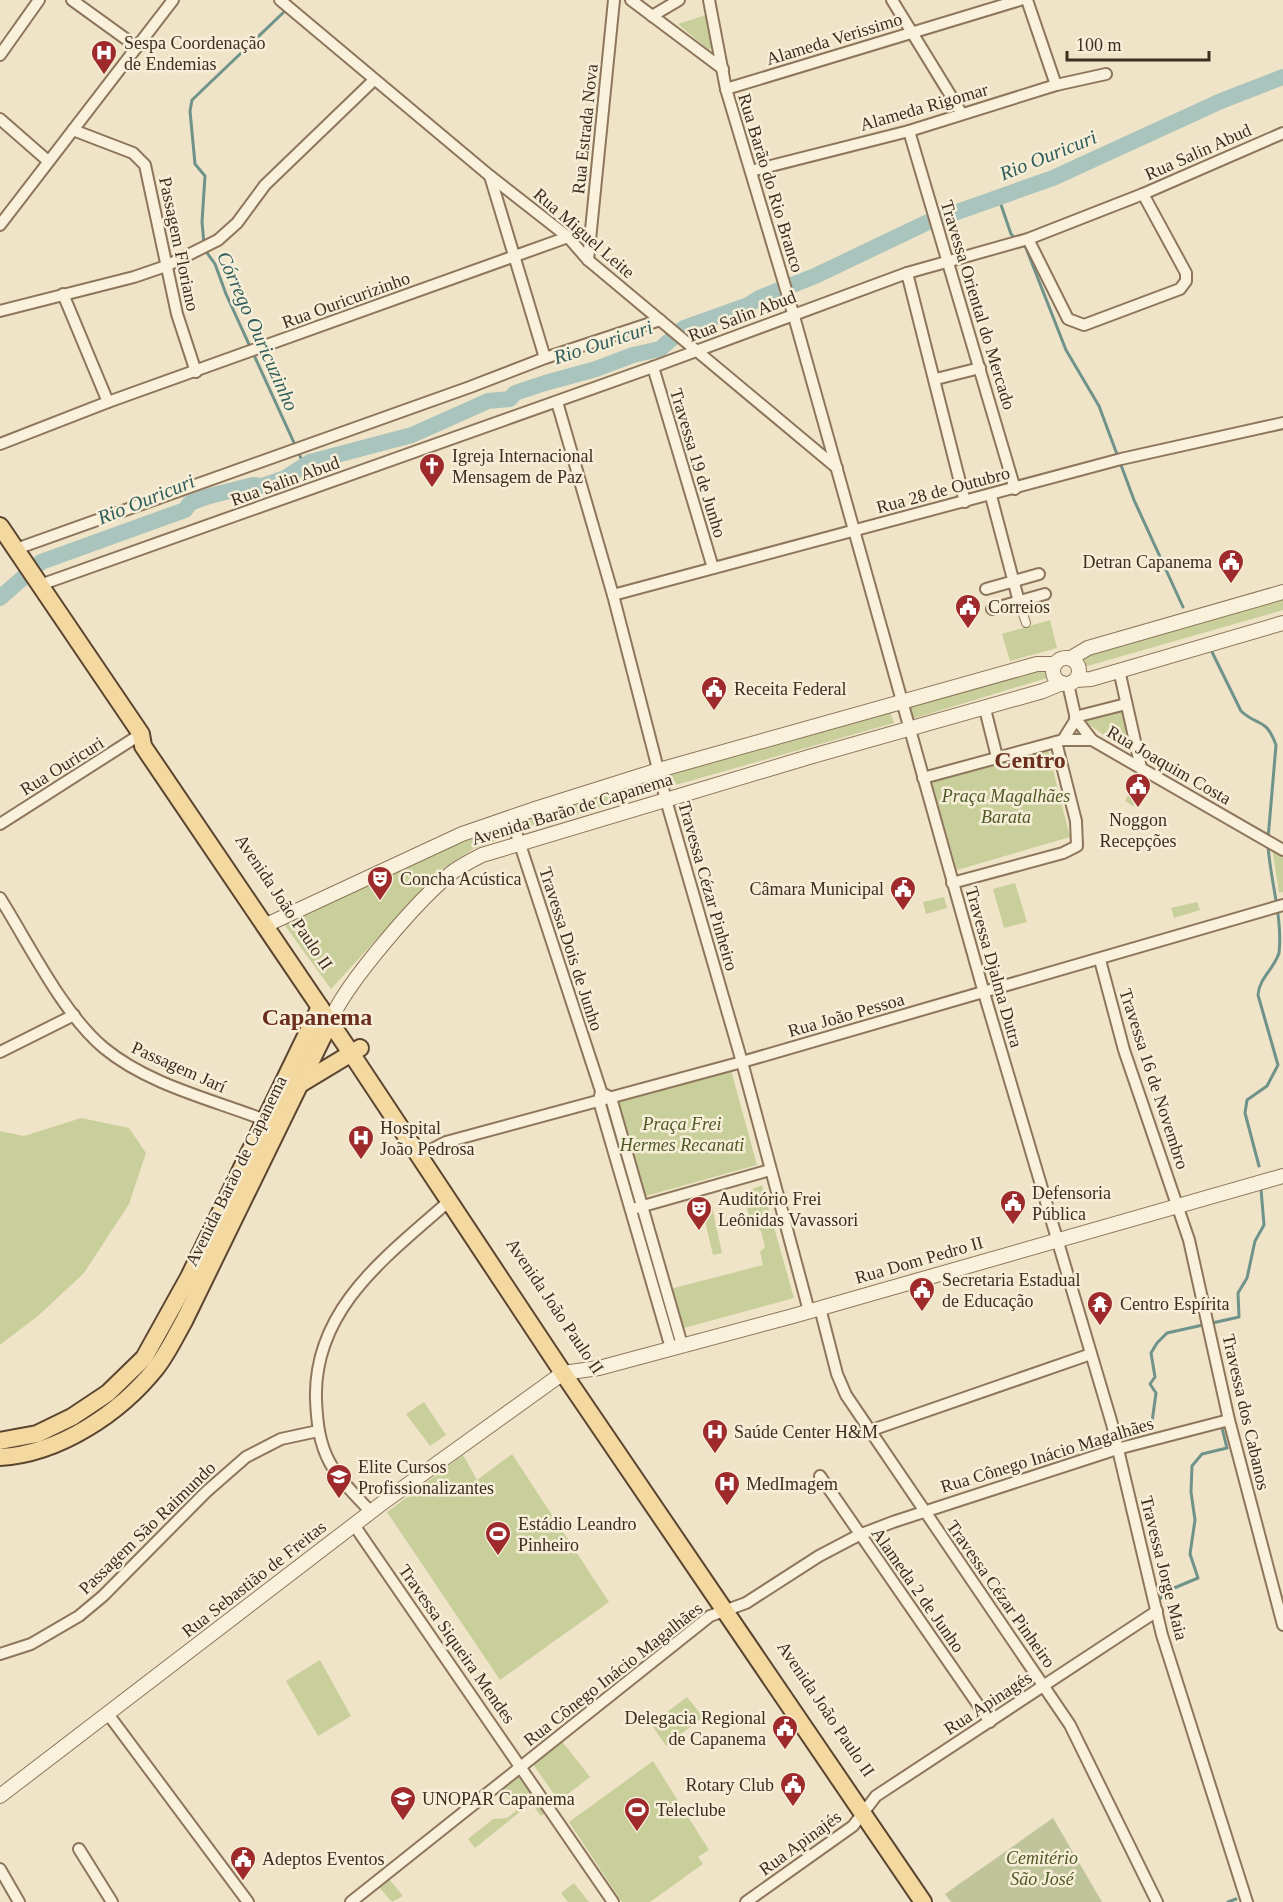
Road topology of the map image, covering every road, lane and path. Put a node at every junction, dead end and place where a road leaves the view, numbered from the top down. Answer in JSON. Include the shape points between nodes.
{"nodes":[{"id":1,"x":39,"y":0,"type":"edge"},
{"id":2,"x":72,"y":0,"type":"edge"},
{"id":3,"x":173,"y":0,"type":"edge"},
{"id":4,"x":280,"y":0,"type":"edge"},
{"id":5,"x":614,"y":0,"type":"edge"},
{"id":6,"x":631,"y":0,"type":"edge"},
{"id":7,"x":679,"y":0,"type":"edge"},
{"id":8,"x":709,"y":0,"type":"edge"},
{"id":9,"x":892,"y":0,"type":"edge"},
{"id":10,"x":1020,"y":0,"type":"edge"},
{"id":11,"x":1026,"y":0,"type":"edge"},
{"id":12,"x":652,"y":16,"type":"junction"},
{"id":13,"x":911,"y":32,"type":"junction"},
{"id":14,"x":137,"y":47,"type":"junction"},
{"id":15,"x":0,"y":55,"type":"edge"},
{"id":16,"x":723,"y":69,"type":"junction"},
{"id":17,"x":1106,"y":74,"type":"dead end"},
{"id":18,"x":374,"y":80,"type":"junction"},
{"id":19,"x":1056,"y":85,"type":"junction"},
{"id":20,"x":726,"y":89,"type":"junction"},
{"id":21,"x":962,"y":114,"type":"junction"},
{"id":22,"x":0,"y":119,"type":"edge"},
{"id":23,"x":73,"y":130,"type":"junction"},
{"id":24,"x":909,"y":131,"type":"junction"},
{"id":25,"x":1283,"y":133,"type":"edge"},
{"id":26,"x":48,"y":161,"type":"junction"},
{"id":27,"x":751,"y":171,"type":"junction"},
{"id":28,"x":490,"y":176,"type":"junction"},
{"id":29,"x":1143,"y":194,"type":"junction"},
{"id":30,"x":0,"y":225,"type":"edge"},
{"id":31,"x":568,"y":237,"type":"junction"},
{"id":32,"x":1028,"y":238,"type":"junction"},
{"id":33,"x":515,"y":256,"type":"junction"},
{"id":34,"x":588,"y":260,"type":"junction"},
{"id":35,"x":949,"y":261,"type":"junction"},
{"id":36,"x":166,"y":266,"type":"junction"},
{"id":37,"x":907,"y":273,"type":"junction"},
{"id":38,"x":63,"y":294,"type":"junction"},
{"id":39,"x":0,"y":311,"type":"edge"},
{"id":40,"x":793,"y":313,"type":"junction"},
{"id":41,"x":660,"y":320,"type":"junction"},
{"id":42,"x":697,"y":351,"type":"junction"},
{"id":43,"x":545,"y":358,"type":"junction"},
{"id":44,"x":653,"y":367,"type":"junction"},
{"id":45,"x":980,"y":368,"type":"junction"},
{"id":46,"x":196,"y":372,"type":"junction"},
{"id":47,"x":936,"y":379,"type":"junction"},
{"id":48,"x":108,"y":402,"type":"junction"},
{"id":49,"x":556,"y":402,"type":"junction"},
{"id":50,"x":1283,"y":423,"type":"edge"},
{"id":51,"x":0,"y":444,"type":"edge"},
{"id":52,"x":837,"y":468,"type":"junction"},
{"id":53,"x":1015,"y":489,"type":"junction"},
{"id":54,"x":991,"y":496,"type":"junction"},
{"id":55,"x":966,"y":502,"type":"junction"},
{"id":56,"x":0,"y":526,"type":"edge"},
{"id":57,"x":855,"y":531,"type":"junction"},
{"id":58,"x":15,"y":549,"type":"junction"},
{"id":59,"x":712,"y":568,"type":"junction"},
{"id":60,"x":1039,"y":574,"type":"dead end"},
{"id":61,"x":1013,"y":581,"type":"junction"},
{"id":62,"x":39,"y":584,"type":"junction"},
{"id":63,"x":986,"y":589,"type":"dead end"},
{"id":64,"x":1283,"y":592,"type":"edge"},
{"id":65,"x":1045,"y":594,"type":"dead end"},
{"id":66,"x":614,"y":595,"type":"junction"},
{"id":67,"x":1019,"y":602,"type":"junction"},
{"id":68,"x":992,"y":609,"type":"dead end"},
{"id":69,"x":1026,"y":623,"type":"dead end"},
{"id":70,"x":1283,"y":623,"type":"edge"},
{"id":71,"x":1071,"y":658,"type":"junction"},
{"id":72,"x":1055,"y":664,"type":"junction"},
{"id":73,"x":1119,"y":670,"type":"junction"},
{"id":74,"x":1069,"y":682,"type":"junction"},
{"id":75,"x":900,"y":702,"type":"junction"},
{"id":76,"x":1126,"y":704,"type":"junction"},
{"id":77,"x":985,"y":709,"type":"junction"},
{"id":78,"x":1076,"y":718,"type":"junction"},
{"id":79,"x":908,"y":729,"type":"junction"},
{"id":80,"x":141,"y":734,"type":"junction"},
{"id":81,"x":1092,"y":740,"type":"junction"},
{"id":82,"x":1059,"y":741,"type":"junction"},
{"id":83,"x":997,"y":757,"type":"junction"},
{"id":84,"x":1141,"y":768,"type":"junction"},
{"id":85,"x":658,"y":770,"type":"junction"},
{"id":86,"x":923,"y":778,"type":"junction"},
{"id":87,"x":666,"y":800,"type":"junction"},
{"id":88,"x":511,"y":817,"type":"junction"},
{"id":89,"x":0,"y":824,"type":"edge"},
{"id":90,"x":519,"y":843,"type":"junction"},
{"id":91,"x":1283,"y":850,"type":"edge"},
{"id":92,"x":952,"y":883,"type":"junction"},
{"id":93,"x":0,"y":898,"type":"edge"},
{"id":94,"x":1283,"y":905,"type":"edge"},
{"id":95,"x":268,"y":923,"type":"junction"},
{"id":96,"x":1100,"y":960,"type":"junction"},
{"id":97,"x":984,"y":993,"type":"junction"},
{"id":98,"x":74,"y":1015,"type":"junction"},
{"id":99,"x":332,"y":1016,"type":"junction"},
{"id":100,"x":356,"y":1051,"type":"junction"},
{"id":101,"x":0,"y":1052,"type":"edge"},
{"id":102,"x":742,"y":1062,"type":"junction"},
{"id":103,"x":302,"y":1084,"type":"junction"},
{"id":104,"x":600,"y":1096,"type":"junction"},
{"id":105,"x":611,"y":1098,"type":"junction"},
{"id":106,"x":272,"y":1123,"type":"junction"},
{"id":107,"x":423,"y":1153,"type":"junction"},
{"id":108,"x":770,"y":1170,"type":"junction"},
{"id":109,"x":1283,"y":1176,"type":"edge"},
{"id":110,"x":448,"y":1202,"type":"junction"},
{"id":111,"x":1178,"y":1206,"type":"junction"},
{"id":112,"x":638,"y":1208,"type":"junction"},
{"id":113,"x":1056,"y":1240,"type":"junction"},
{"id":114,"x":814,"y":1309,"type":"junction"},
{"id":115,"x":677,"y":1347,"type":"junction"},
{"id":116,"x":1091,"y":1354,"type":"junction"},
{"id":117,"x":569,"y":1372,"type":"junction"},
{"id":118,"x":1229,"y":1419,"type":"junction"},
{"id":119,"x":318,"y":1431,"type":"junction"},
{"id":120,"x":869,"y":1431,"type":"junction"},
{"id":121,"x":12,"y":1445,"type":"edge"},
{"id":122,"x":1117,"y":1449,"type":"junction"},
{"id":123,"x":0,"y":1458,"type":"edge"},
{"id":124,"x":820,"y":1476,"type":"dead end"},
{"id":125,"x":923,"y":1511,"type":"junction"},
{"id":126,"x":371,"y":1512,"type":"junction"},
{"id":127,"x":354,"y":1525,"type":"junction"},
{"id":128,"x":859,"y":1535,"type":"junction"},
{"id":129,"x":729,"y":1608,"type":"junction"},
{"id":130,"x":1157,"y":1611,"type":"junction"},
{"id":131,"x":1283,"y":1625,"type":"edge"},
{"id":132,"x":0,"y":1654,"type":"edge"},
{"id":133,"x":1044,"y":1686,"type":"junction"},
{"id":134,"x":108,"y":1714,"type":"junction"},
{"id":135,"x":990,"y":1722,"type":"junction"},
{"id":136,"x":522,"y":1767,"type":"junction"},
{"id":137,"x":0,"y":1797,"type":"edge"},
{"id":138,"x":865,"y":1810,"type":"junction"},
{"id":139,"x":79,"y":1849,"type":"dead end"},
{"id":140,"x":0,"y":1869,"type":"edge"},
{"id":141,"x":926,"y":1899,"type":"edge"},
{"id":142,"x":245,"y":1901,"type":"edge"},
{"id":143,"x":19,"y":1902,"type":"edge"},
{"id":144,"x":112,"y":1902,"type":"edge"},
{"id":145,"x":351,"y":1902,"type":"edge"},
{"id":146,"x":613,"y":1902,"type":"edge"},
{"id":147,"x":746,"y":1902,"type":"edge"},
{"id":148,"x":1157,"y":1902,"type":"edge"},
{"id":149,"x":1247,"y":1902,"type":"edge"}],
"edges":[{"from":1,"to":15,"type":"street"},
{"from":2,"to":14,"type":"street"},
{"from":3,"to":14,"type":"street"},
{"from":4,"to":18,"type":"street","name":"Rua Miguel Leite"},
{"from":5,"to":34,"type":"street","name":"Rua Estrada Nova"},
{"from":6,"to":12,"type":"street"},
{"from":7,"to":12,"type":"street"},
{"from":8,"to":16,"type":"street","name":"Rua Barão do Rio Branco"},
{"from":9,"to":13,"type":"street"},
{"from":10,"to":13,"type":"street","name":"Alameda Verissimo"},
{"from":11,"to":19,"type":"street"},
{"from":12,"to":16,"type":"street"},
{"from":13,"to":20,"type":"street","name":"Alameda Verissimo"},
{"from":13,"to":21,"type":"street"},
{"from":14,"to":23,"type":"street"},
{"from":16,"to":20,"type":"street","name":"Rua Barão do Rio Branco"},
{"from":17,"to":19,"type":"street","name":"Alameda Rigomar"},
{"from":18,"to":28,"type":"street","name":"Rua Miguel Leite"},
{"from":18,"to":36,"type":"street","via":[[265,185],[237,223],[218,240]]},
{"from":19,"to":21,"type":"street","name":"Alameda Rigomar"},
{"from":20,"to":27,"type":"street","name":"Rua Barão do Rio Branco"},
{"from":21,"to":24,"type":"street","name":"Alameda Rigomar"},
{"from":22,"to":26,"type":"street"},
{"from":23,"to":26,"type":"street"},
{"from":23,"to":36,"type":"street","name":"Passagem Floriano","via":[[141,159],[156,206]]},
{"from":24,"to":27,"type":"street","name":"Alameda Rigomar"},
{"from":24,"to":35,"type":"street","name":"Travessa Oriental do Mercado"},
{"from":25,"to":29,"type":"street","name":"Rua Salin Abud"},
{"from":26,"to":30,"type":"street"},
{"from":27,"to":40,"type":"street","name":"Rua Barão do Rio Branco"},
{"from":28,"to":31,"type":"street","name":"Rua Miguel Leite"},
{"from":28,"to":33,"type":"street"},
{"from":29,"to":32,"type":"street","name":"Rua Salin Abud"},
{"from":29,"to":32,"type":"street","via":[[1186,273],[1180,289],[1084,325],[1076,324],[1068,319]]},
{"from":31,"to":33,"type":"street","name":"Rua Ouricurizinho"},
{"from":31,"to":34,"type":"street","name":"Rua Miguel Leite"},
{"from":32,"to":35,"type":"street","name":"Rua Salin Abud"},
{"from":33,"to":43,"type":"street"},
{"from":33,"to":46,"type":"street","name":"Rua Ouricurizinho"},
{"from":34,"to":41,"type":"street","name":"Rua Miguel Leite"},
{"from":35,"to":37,"type":"street","name":"Rua Salin Abud"},
{"from":35,"to":45,"type":"street","name":"Travessa Oriental do Mercado"},
{"from":36,"to":38,"type":"street"},
{"from":36,"to":46,"type":"street","name":"Passagem Floriano"},
{"from":37,"to":40,"type":"street","name":"Rua Salin Abud"},
{"from":37,"to":47,"type":"street"},
{"from":38,"to":39,"type":"street"},
{"from":38,"to":48,"type":"street"},
{"from":40,"to":42,"type":"street","name":"Rua Salin Abud"},
{"from":40,"to":52,"type":"street","name":"Rua Barão do Rio Branco"},
{"from":41,"to":42,"type":"street","name":"Rua Miguel Leite"},
{"from":41,"to":43,"type":"street"},
{"from":42,"to":44,"type":"street","name":"Rua Salin Abud"},
{"from":42,"to":52,"type":"street","name":"Rua Miguel Leite"},
{"from":43,"to":58,"type":"street"},
{"from":44,"to":49,"type":"street","name":"Rua Salin Abud"},
{"from":44,"to":59,"type":"street","name":"Travessa 19 de Junho"},
{"from":45,"to":47,"type":"street"},
{"from":45,"to":53,"type":"street","name":"Travessa Oriental do Mercado"},
{"from":46,"to":48,"type":"street","name":"Rua Ouricurizinho"},
{"from":47,"to":55,"type":"street"},
{"from":48,"to":51,"type":"street","name":"Rua Ouricurizinho"},
{"from":49,"to":62,"type":"street","name":"Rua Salin Abud"},
{"from":49,"to":66,"type":"street","name":"Travessa Cézar Pinheiro"},
{"from":50,"to":53,"type":"street","name":"Rua 28 de Outubro","via":[[1121,459]]},
{"from":52,"to":57,"type":"street","name":"Rua Barão do Rio Branco"},
{"from":53,"to":54,"type":"street","name":"Rua 28 de Outubro"},
{"from":54,"to":55,"type":"street","name":"Rua 28 de Outubro"},
{"from":54,"to":61,"type":"street"},
{"from":55,"to":57,"type":"street","name":"Rua 28 de Outubro"},
{"from":56,"to":58,"type":"main road","name":"Avenida João Paulo II"},
{"from":57,"to":59,"type":"street","name":"Rua 28 de Outubro"},
{"from":57,"to":75,"type":"street","name":"Rua Barão do Rio Branco"},
{"from":58,"to":62,"type":"main road","name":"Avenida João Paulo II"},
{"from":59,"to":66,"type":"street","name":"Rua 28 de Outubro"},
{"from":60,"to":61,"type":"street"},
{"from":61,"to":63,"type":"street"},
{"from":61,"to":67,"type":"street"},
{"from":62,"to":80,"type":"main road","name":"Avenida João Paulo II"},
{"from":64,"to":71,"type":"street","via":[[1088,648]]},
{"from":65,"to":67,"type":"street"},
{"from":66,"to":85,"type":"street","name":"Travessa Cézar Pinheiro"},
{"from":67,"to":68,"type":"street"},
{"from":67,"to":69,"type":"street"},
{"from":70,"to":73,"type":"street","name":"Avenida Barão de Capanema"},
{"from":71,"to":72,"type":"street","via":[[1062,658]]},
{"from":71,"to":74,"type":"street","via":[[1079,668]]},
{"from":72,"to":74,"type":"street","via":[[1055,677]]},
{"from":72,"to":75,"type":"street","name":"Avenida Barão de Capanema","via":[[1037,664]]},
{"from":73,"to":74,"type":"street","name":"Avenida Barão de Capanema"},
{"from":73,"to":76,"type":"street"},
{"from":74,"to":77,"type":"street","name":"Avenida Barão de Capanema"},
{"from":74,"to":78,"type":"street","name":"Rua Joaquim Costa"},
{"from":75,"to":79,"type":"street","name":"Travessa Djalma Dutra"},
{"from":75,"to":85,"type":"street","name":"Avenida Barão de Capanema"},
{"from":76,"to":78,"type":"street"},
{"from":76,"to":84,"type":"street"},
{"from":77,"to":79,"type":"street","name":"Avenida Barão de Capanema"},
{"from":77,"to":83,"type":"street"},
{"from":78,"to":81,"type":"street","name":"Rua Joaquim Costa"},
{"from":78,"to":82,"type":"street"},
{"from":79,"to":86,"type":"street","name":"Travessa Djalma Dutra"},
{"from":79,"to":87,"type":"street","name":"Avenida Barão de Capanema"},
{"from":80,"to":89,"type":"street","name":"Rua Ouricuri"},
{"from":80,"to":95,"type":"main road","name":"Avenida João Paulo II","via":[[143,746]]},
{"from":81,"to":82,"type":"street"},
{"from":81,"to":84,"type":"street","name":"Rua Joaquim Costa"},
{"from":82,"to":83,"type":"street"},
{"from":82,"to":92,"type":"street","via":[[1076,821],[1077,846],[1063,854]]},
{"from":83,"to":86,"type":"street"},
{"from":84,"to":91,"type":"street","name":"Rua Joaquim Costa"},
{"from":85,"to":87,"type":"street","name":"Travessa Cézar Pinheiro"},
{"from":85,"to":88,"type":"street","name":"Avenida Barão de Capanema"},
{"from":86,"to":92,"type":"street","name":"Travessa Djalma Dutra"},
{"from":87,"to":90,"type":"street","name":"Avenida Barão de Capanema"},
{"from":87,"to":102,"type":"street","name":"Travessa Cézar Pinheiro"},
{"from":88,"to":90,"type":"street","name":"Travessa Dois de Junho"},
{"from":88,"to":95,"type":"street","name":"Avenida Barão de Capanema","via":[[462,834]]},
{"from":90,"to":99,"type":"street","name":"Avenida Barão de Capanema","via":[[469,861],[442,881],[382,947]]},
{"from":90,"to":104,"type":"street","name":"Travessa Dois de Junho"},
{"from":92,"to":97,"type":"street","name":"Travessa Djalma Dutra"},
{"from":93,"to":98,"type":"street","name":"Passagem Jarí"},
{"from":94,"to":96,"type":"street","name":"Rua João Pessoa"},
{"from":95,"to":99,"type":"main road","name":"Avenida João Paulo II"},
{"from":96,"to":97,"type":"street","name":"Rua João Pessoa"},
{"from":96,"to":111,"type":"street","name":"Travessa 16 de Novembro","via":[[1124,1050]]},
{"from":97,"to":102,"type":"street","name":"Rua João Pessoa"},
{"from":97,"to":113,"type":"street","name":"Travessa Djalma Dutra"},
{"from":98,"to":101,"type":"street"},
{"from":98,"to":106,"type":"street","name":"Passagem Jarí","via":[[104,1047],[145,1074]]},
{"from":99,"to":100,"type":"main road","name":"Avenida João Paulo II"},
{"from":99,"to":103,"type":"main road","name":"Avenida Barão de Capanema"},
{"from":99,"to":106,"type":"main road","name":"Avenida Barão de Capanema","via":[[310,1031]]},
{"from":100,"to":103,"type":"main road"},
{"from":100,"to":107,"type":"main road","name":"Avenida João Paulo II"},
{"from":102,"to":105,"type":"street","name":"Rua João Pessoa"},
{"from":102,"to":108,"type":"street","name":"Travessa Cézar Pinheiro"},
{"from":103,"to":106,"type":"main road","name":"Avenida Barão de Capanema"},
{"from":104,"to":105,"type":"street","name":"Rua João Pessoa"},
{"from":104,"to":107,"type":"street","name":"Rua João Pessoa","via":[[446,1142]]},
{"from":104,"to":112,"type":"street","name":"Travessa Dois de Junho"},
{"from":105,"to":112,"type":"street","name":"Travessa Dois de Junho"},
{"from":106,"to":121,"type":"main road","name":"Avenida Barão de Capanema","via":[[151,1362],[91,1406]]},
{"from":107,"to":110,"type":"main road","name":"Avenida João Paulo II"},
{"from":107,"to":117,"type":"main road","name":"Avenida João Paulo II"},
{"from":108,"to":112,"type":"street"},
{"from":108,"to":114,"type":"street","name":"Travessa Cézar Pinheiro"},
{"from":109,"to":111,"type":"street","name":"Rua Dom Pedro II"},
{"from":110,"to":117,"type":"main road","name":"Avenida João Paulo II"},
{"from":110,"to":119,"type":"street","via":[[367,1274],[335,1319],[321,1354],[316,1393]]},
{"from":111,"to":113,"type":"street","name":"Rua Dom Pedro II"},
{"from":111,"to":118,"type":"street","name":"Travessa dos Cabanos","via":[[1197,1271]]},
{"from":112,"to":115,"type":"street","name":"Travessa Dois de Junho"},
{"from":113,"to":114,"type":"street","name":"Rua Dom Pedro II"},
{"from":113,"to":116,"type":"street","name":"Travessa Jorge Maia"},
{"from":114,"to":115,"type":"street","name":"Rua Dom Pedro II"},
{"from":114,"to":120,"type":"street","name":"Travessa Cézar Pinheiro","via":[[839,1381]]},
{"from":115,"to":117,"type":"street","name":"Rua Dom Pedro II"},
{"from":116,"to":120,"type":"street"},
{"from":116,"to":122,"type":"street","name":"Travessa Jorge Maia"},
{"from":117,"to":126,"type":"street","name":"Rua Sebastião de Freitas"},
{"from":117,"to":129,"type":"main road","name":"Avenida João Paulo II"},
{"from":118,"to":122,"type":"street","name":"Rua Cônego Inácio Magalhães"},
{"from":118,"to":131,"type":"street","name":"Travessa dos Cabanos"},
{"from":119,"to":126,"type":"street","via":[[330,1463]]},
{"from":119,"to":132,"type":"street","name":"Passagem São Raimundo","via":[[281,1439],[246,1457],[79,1616],[31,1644]]},
{"from":120,"to":125,"type":"street","name":"Travessa Cézar Pinheiro"},
{"from":121,"to":123,"type":"main road","name":"Avenida Barão de Capanema"},
{"from":122,"to":125,"type":"street","name":"Rua Cônego Inácio Magalhães"},
{"from":122,"to":130,"type":"street","name":"Travessa Jorge Maia"},
{"from":124,"to":128,"type":"street","name":"Alameda 2 de Junho"},
{"from":125,"to":128,"type":"street","name":"Rua Cônego Inácio Magalhães"},
{"from":125,"to":133,"type":"street","name":"Travessa Cézar Pinheiro"},
{"from":126,"to":127,"type":"street","name":"Rua Sebastião de Freitas"},
{"from":127,"to":134,"type":"street","name":"Rua Sebastião de Freitas"},
{"from":127,"to":136,"type":"street","name":"Travessa Siqueira Mendes"},
{"from":128,"to":129,"type":"street","name":"Rua Cônego Inácio Magalhães","via":[[796,1569],[746,1603]]},
{"from":128,"to":135,"type":"street","name":"Alameda 2 de Junho"},
{"from":129,"to":136,"type":"street","name":"Rua Cônego Inácio Magalhães","via":[[710,1616]]},
{"from":129,"to":138,"type":"main road","name":"Avenida João Paulo II"},
{"from":130,"to":133,"type":"street","name":"Rua Apinagés"},
{"from":130,"to":149,"type":"street","name":"Travessa Jorge Maia"},
{"from":133,"to":135,"type":"street","name":"Rua Apinagés"},
{"from":133,"to":148,"type":"street","name":"Travessa Cézar Pinheiro","via":[[1085,1752]]},
{"from":134,"to":137,"type":"street","name":"Rua Sebastião de Freitas"},
{"from":134,"to":142,"type":"street"},
{"from":135,"to":138,"type":"street","name":"Rua Apinagés","via":[[882,1792]]},
{"from":136,"to":145,"type":"street","name":"Rua Cônego Inácio Magalhães"},
{"from":136,"to":146,"type":"street","name":"Travessa Siqueira Mendes"},
{"from":138,"to":141,"type":"main road","name":"Avenida João Paulo II"},
{"from":138,"to":147,"type":"street","name":"Rua Apinajés","via":[[847,1831]]},
{"from":139,"to":144,"type":"street"},
{"from":140,"to":143,"type":"street"}]}
